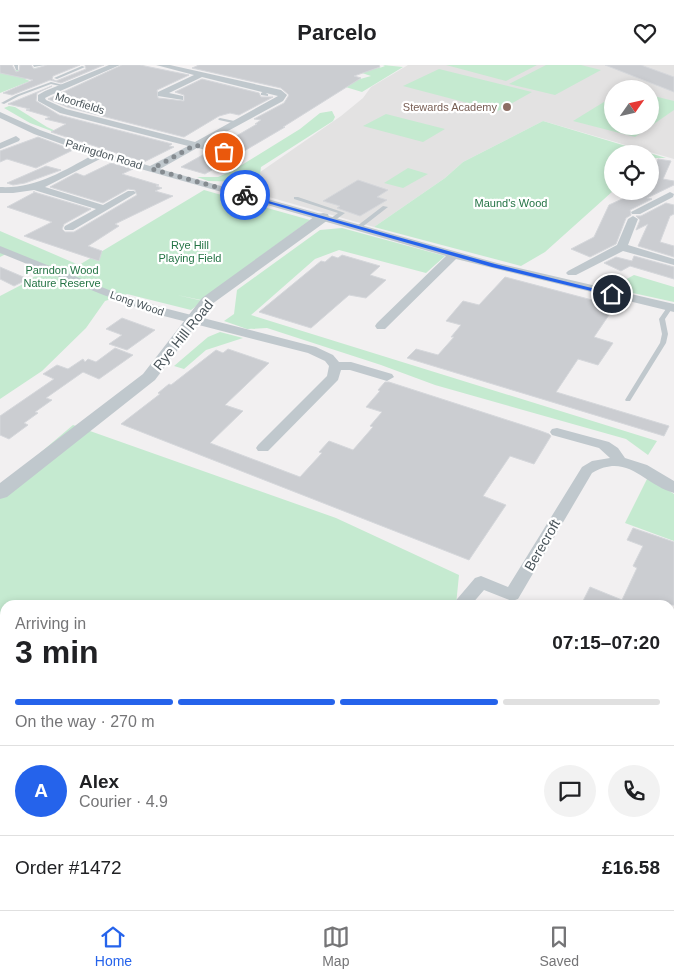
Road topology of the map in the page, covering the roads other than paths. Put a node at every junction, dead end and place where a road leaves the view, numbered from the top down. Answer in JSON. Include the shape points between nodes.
{"nodes":[{"id":1,"x":43,"y":65,"type":"edge"},
{"id":2,"x":116,"y":65,"type":"edge"},
{"id":3,"x":160,"y":65,"type":"edge"},
{"id":4,"x":34,"y":66,"type":"edge"},
{"id":5,"x":85,"y":66,"type":"edge"},
{"id":6,"x":178,"y":67,"type":"edge"},
{"id":7,"x":202,"y":74,"type":"junction"},
{"id":8,"x":60,"y":76,"type":"dead end"},
{"id":9,"x":64,"y":86,"type":"junction"},
{"id":10,"x":180,"y":98,"type":"dead end"},
{"id":11,"x":3,"y":103,"type":"dead end"},
{"id":12,"x":0,"y":115,"type":"edge"},
{"id":13,"x":220,"y":119,"type":"dead end"},
{"id":14,"x":237,"y":123,"type":"junction"},
{"id":15,"x":16,"y":139,"type":"dead end"},
{"id":16,"x":195,"y":145,"type":"junction"},
{"id":17,"x":0,"y":147,"type":"edge"},
{"id":18,"x":224,"y":152,"type":"dead end"},
{"id":19,"x":101,"y":155,"type":"junction"},
{"id":20,"x":152,"y":169,"type":"junction"},
{"id":21,"x":36,"y":187,"type":"junction"},
{"id":22,"x":0,"y":190,"type":"edge"},
{"id":23,"x":18,"y":191,"type":"junction"},
{"id":24,"x":673,"y":192,"type":"edge"},
{"id":25,"x":131,"y":193,"type":"dead end"},
{"id":26,"x":296,"y":198,"type":"dead end"},
{"id":27,"x":0,"y":200,"type":"edge"},
{"id":28,"x":386,"y":207,"type":"dead end"},
{"id":29,"x":104,"y":208,"type":"junction"},
{"id":30,"x":327,"y":218,"type":"junction"},
{"id":31,"x":358,"y":227,"type":"junction"},
{"id":32,"x":69,"y":228,"type":"dead end"},
{"id":33,"x":622,"y":247,"type":"junction"},
{"id":34,"x":0,"y":249,"type":"edge"},
{"id":35,"x":453,"y":255,"type":"junction"},
{"id":36,"x":674,"y":263,"type":"edge"},
{"id":37,"x":572,"y":273,"type":"dead end"},
{"id":38,"x":672,"y":307,"type":"edge"},
{"id":39,"x":192,"y":321,"type":"junction"},
{"id":40,"x":381,"y":326,"type":"dead end"},
{"id":41,"x":335,"y":366,"type":"junction"},
{"id":42,"x":387,"y":377,"type":"dead end"},
{"id":43,"x":628,"y":400,"type":"dead end"},
{"id":44,"x":557,"y":431,"type":"dead end"},
{"id":45,"x":263,"y":448,"type":"dead end"},
{"id":46,"x":620,"y":461,"type":"junction"},
{"id":47,"x":674,"y":488,"type":"edge"},
{"id":48,"x":0,"y":493,"type":"edge"},
{"id":49,"x":465,"y":600,"type":"edge"}],
"edges":[{"from":1,"to":4,"type":"lane"},
{"from":2,"to":9,"type":"street","name":"Moorfields"},
{"from":3,"to":6,"type":"street"},
{"from":5,"to":8,"type":"lane"},
{"from":6,"to":7,"type":"street"},
{"from":7,"to":10,"type":"street","via":[[158,93]]},
{"from":7,"to":14,"type":"street","via":[[283,95]]},
{"from":9,"to":11,"type":"lane","via":[[51,83]]},
{"from":9,"to":16,"type":"street","name":"Moorfields","via":[[41,97],[42,101],[63,111]]},
{"from":12,"to":19,"type":"street","name":"Paringdon Road"},
{"from":13,"to":14,"type":"lane"},
{"from":14,"to":16,"type":"street"},
{"from":15,"to":17,"type":"street"},
{"from":16,"to":18,"type":"street","name":"Moorfields"},
{"from":16,"to":20,"type":"street"},
{"from":19,"to":20,"type":"street","name":"Paringdon Road"},
{"from":19,"to":21,"type":"street"},
{"from":20,"to":30,"type":"street","name":"Paringdon Road"},
{"from":21,"to":23,"type":"street"},
{"from":21,"to":29,"type":"street"},
{"from":22,"to":23,"type":"street"},
{"from":23,"to":27,"type":"street"},
{"from":24,"to":33,"type":"street","via":[[635,216]]},
{"from":25,"to":29,"type":"street"},
{"from":26,"to":30,"type":"lane","via":[[342,213]]},
{"from":28,"to":31,"type":"lane"},
{"from":29,"to":32,"type":"street"},
{"from":30,"to":31,"type":"street","name":"Paringdon Road"},
{"from":30,"to":39,"type":"street","name":"Rye Hill Road","via":[[207,301]]},
{"from":31,"to":35,"type":"street","name":"Paringdon Road"},
{"from":33,"to":36,"type":"street"},
{"from":33,"to":37,"type":"street"},
{"from":34,"to":39,"type":"street","name":"Long Wood","via":[[122,299]]},
{"from":35,"to":38,"type":"street","name":"Paringdon Road"},
{"from":35,"to":40,"type":"street"},
{"from":38,"to":43,"type":"lane","via":[[662,319],[663,343]]},
{"from":39,"to":41,"type":"street","via":[[312,350],[329,358]]},
{"from":39,"to":48,"type":"street","name":"Rye Hill Road","via":[[149,377]]},
{"from":41,"to":42,"type":"street","via":[[356,367]]},
{"from":41,"to":45,"type":"street","via":[[333,377]]},
{"from":44,"to":46,"type":"street","name":"Berecroft","via":[[604,445]]},
{"from":46,"to":47,"type":"street","name":"Berecroft","via":[[642,468]]},
{"from":46,"to":49,"type":"street","name":"Berecroft","via":[[597,464],[587,470],[512,595],[481,582]]}]}
